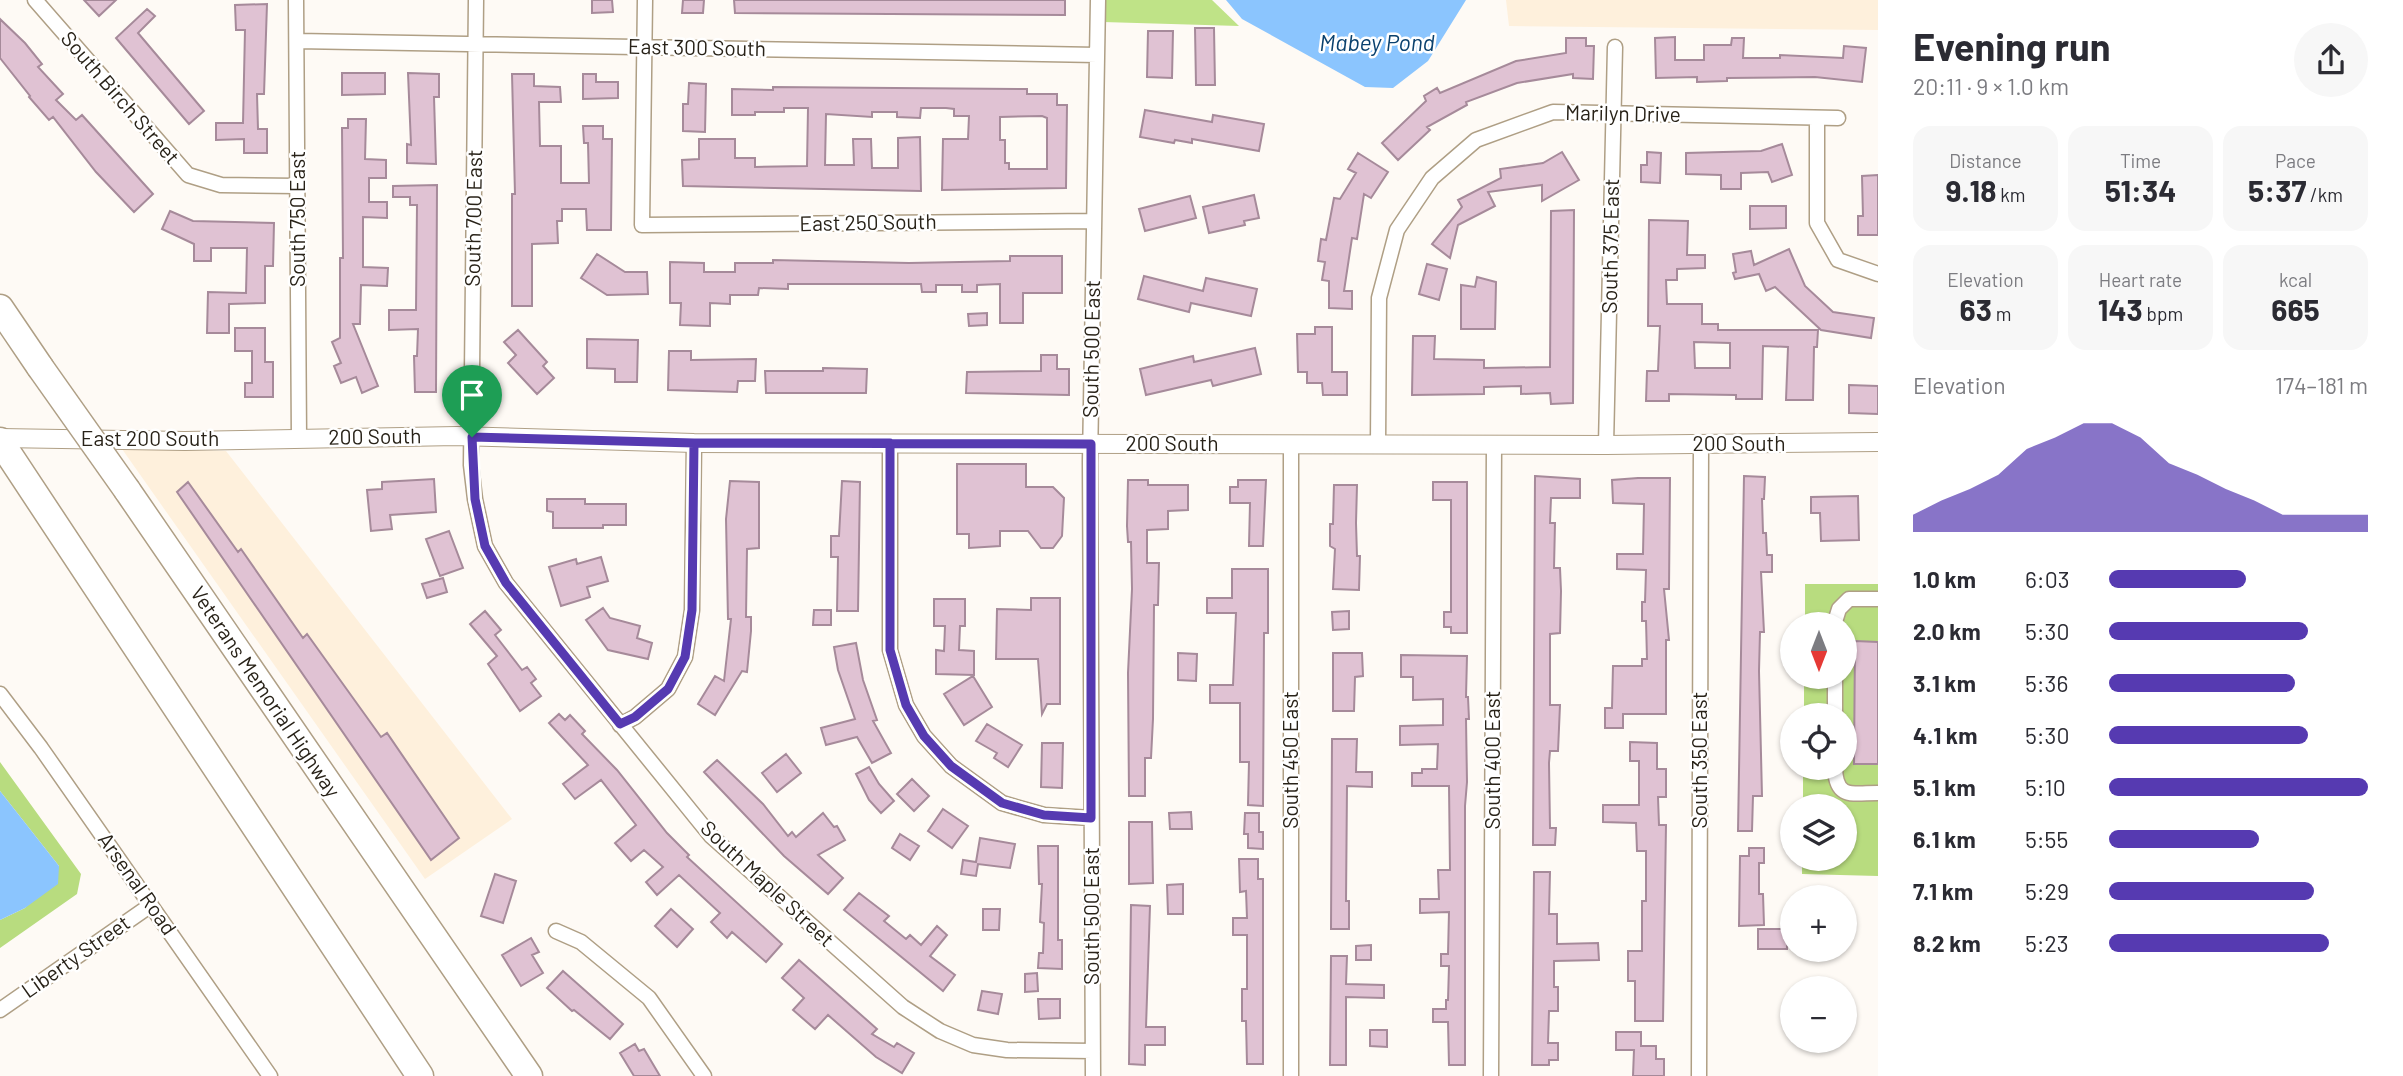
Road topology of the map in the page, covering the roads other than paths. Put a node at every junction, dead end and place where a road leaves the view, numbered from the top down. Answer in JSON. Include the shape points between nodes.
{"nodes":[{"id":1,"x":35,"y":0,"type":"edge"},
{"id":2,"x":296,"y":0,"type":"edge"},
{"id":3,"x":476,"y":0,"type":"edge"},
{"id":4,"x":645,"y":0,"type":"edge"},
{"id":5,"x":1097,"y":0,"type":"edge"},
{"id":6,"x":298,"y":41,"type":"junction"},
{"id":7,"x":476,"y":44,"type":"junction"},
{"id":8,"x":644,"y":47,"type":"junction"},
{"id":9,"x":1615,"y":47,"type":"dead end"},
{"id":10,"x":1097,"y":55,"type":"junction"},
{"id":11,"x":1614,"y":114,"type":"junction"},
{"id":12,"x":1817,"y":118,"type":"junction"},
{"id":13,"x":1838,"y":118,"type":"dead end"},
{"id":14,"x":298,"y":186,"type":"junction"},
{"id":15,"x":1094,"y":221,"type":"junction"},
{"id":16,"x":1878,"y":274,"type":"edge"},
{"id":17,"x":0,"y":308,"type":"edge"},
{"id":18,"x":472,"y":437,"type":"junction"},
{"id":19,"x":299,"y":438,"type":"junction"},
{"id":20,"x":0,"y":440,"type":"edge"},
{"id":21,"x":1878,"y":442,"type":"edge"},
{"id":22,"x":694,"y":443,"type":"junction"},
{"id":23,"x":890,"y":443,"type":"junction"},
{"id":24,"x":1091,"y":444,"type":"junction"},
{"id":25,"x":1292,"y":444,"type":"junction"},
{"id":26,"x":1378,"y":444,"type":"junction"},
{"id":27,"x":1700,"y":444,"type":"junction"},
{"id":28,"x":1494,"y":445,"type":"junction"},
{"id":29,"x":1606,"y":445,"type":"junction"},
{"id":30,"x":1878,"y":599,"type":"edge"},
{"id":31,"x":1838,"y":612,"type":"edge"},
{"id":32,"x":0,"y":694,"type":"edge"},
{"id":33,"x":620,"y":724,"type":"junction"},
{"id":34,"x":1836,"y":780,"type":"edge"},
{"id":35,"x":1878,"y":793,"type":"edge"},
{"id":36,"x":1091,"y":818,"type":"junction"},
{"id":37,"x":151,"y":905,"type":"junction"},
{"id":38,"x":556,"y":931,"type":"dead end"},
{"id":39,"x":0,"y":1010,"type":"edge"},
{"id":40,"x":1093,"y":1051,"type":"junction"},
{"id":41,"x":270,"y":1076,"type":"edge"},
{"id":42,"x":420,"y":1076,"type":"edge"},
{"id":43,"x":528,"y":1076,"type":"edge"},
{"id":44,"x":704,"y":1076,"type":"edge"},
{"id":45,"x":1093,"y":1076,"type":"edge"},
{"id":46,"x":1292,"y":1076,"type":"edge"},
{"id":47,"x":1491,"y":1076,"type":"edge"},
{"id":48,"x":1699,"y":1076,"type":"edge"}],
"edges":[{"from":1,"to":14,"type":"street","name":"South Birch Street","via":[[188,175],[221,185]]},
{"from":2,"to":6,"type":"street","name":"South 750 East"},
{"from":3,"to":7,"type":"street","name":"South 700 East"},
{"from":4,"to":8,"type":"street"},
{"from":5,"to":10,"type":"street","name":"South 500 East"},
{"from":6,"to":7,"type":"street","name":"East 300 South"},
{"from":6,"to":14,"type":"street","name":"South 750 East"},
{"from":7,"to":8,"type":"street","name":"East 300 South"},
{"from":7,"to":18,"type":"street","name":"South 700 East"},
{"from":8,"to":10,"type":"street","name":"East 300 South"},
{"from":8,"to":15,"type":"street","name":"East 250 South","via":[[642,225]]},
{"from":9,"to":11,"type":"street","name":"South 375 East"},
{"from":10,"to":15,"type":"street","name":"South 500 East"},
{"from":11,"to":12,"type":"street","name":"Marilyn Drive"},
{"from":11,"to":26,"type":"street","name":"Marilyn Drive","via":[[1553,112],[1476,140],[1432,178],[1397,230],[1379,298]]},
{"from":11,"to":29,"type":"street","name":"South 375 East"},
{"from":12,"to":13,"type":"street","name":"Marilyn Drive"},
{"from":12,"to":16,"type":"street","via":[[1818,223],[1838,260]]},
{"from":14,"to":19,"type":"street","name":"South 750 East"},
{"from":15,"to":24,"type":"street","name":"South 500 East"},
{"from":17,"to":43,"type":"highway","name":"Veterans Memorial Highway","bridge":true},
{"from":18,"to":19,"type":"street","name":"200 South"},
{"from":18,"to":22,"type":"street","name":"200 South"},
{"from":18,"to":33,"type":"street","name":"South Maple Street","via":[[475,499],[485,546],[506,583]]},
{"from":19,"to":20,"type":"street","name":"East 200 South"},
{"from":20,"to":42,"type":"highway"},
{"from":21,"to":27,"type":"street","name":"200 South"},
{"from":22,"to":23,"type":"street","name":"200 South"},
{"from":22,"to":33,"type":"street","via":[[692,610],[685,657],[668,689]]},
{"from":23,"to":24,"type":"street","name":"200 South"},
{"from":23,"to":36,"type":"street","via":[[890,650],[906,705],[924,736],[951,766],[1002,803],[1044,815]]},
{"from":24,"to":25,"type":"street","name":"200 South"},
{"from":24,"to":36,"type":"street","name":"South 500 East"},
{"from":25,"to":26,"type":"street","name":"200 South"},
{"from":25,"to":46,"type":"street","name":"South 450 East"},
{"from":26,"to":28,"type":"street","name":"200 South"},
{"from":27,"to":29,"type":"street","name":"200 South"},
{"from":27,"to":48,"type":"street","name":"South 350 East"},
{"from":28,"to":29,"type":"street","name":"200 South"},
{"from":28,"to":47,"type":"street","name":"South 400 East"},
{"from":30,"to":31,"type":"street","via":[[1849,599]]},
{"from":32,"to":37,"type":"street","name":"Arsenal Road"},
{"from":33,"to":40,"type":"street","name":"South Maple Street","via":[[711,836],[903,1007],[973,1045]]},
{"from":34,"to":35,"type":"street","via":[[1847,793]]},
{"from":36,"to":40,"type":"street","name":"South 500 East"},
{"from":37,"to":39,"type":"street","name":"Liberty Street"},
{"from":37,"to":41,"type":"street","name":"Arsenal Road"},
{"from":38,"to":44,"type":"street","via":[[581,942],[649,998]]},
{"from":40,"to":45,"type":"street","name":"South 500 East"}]}
